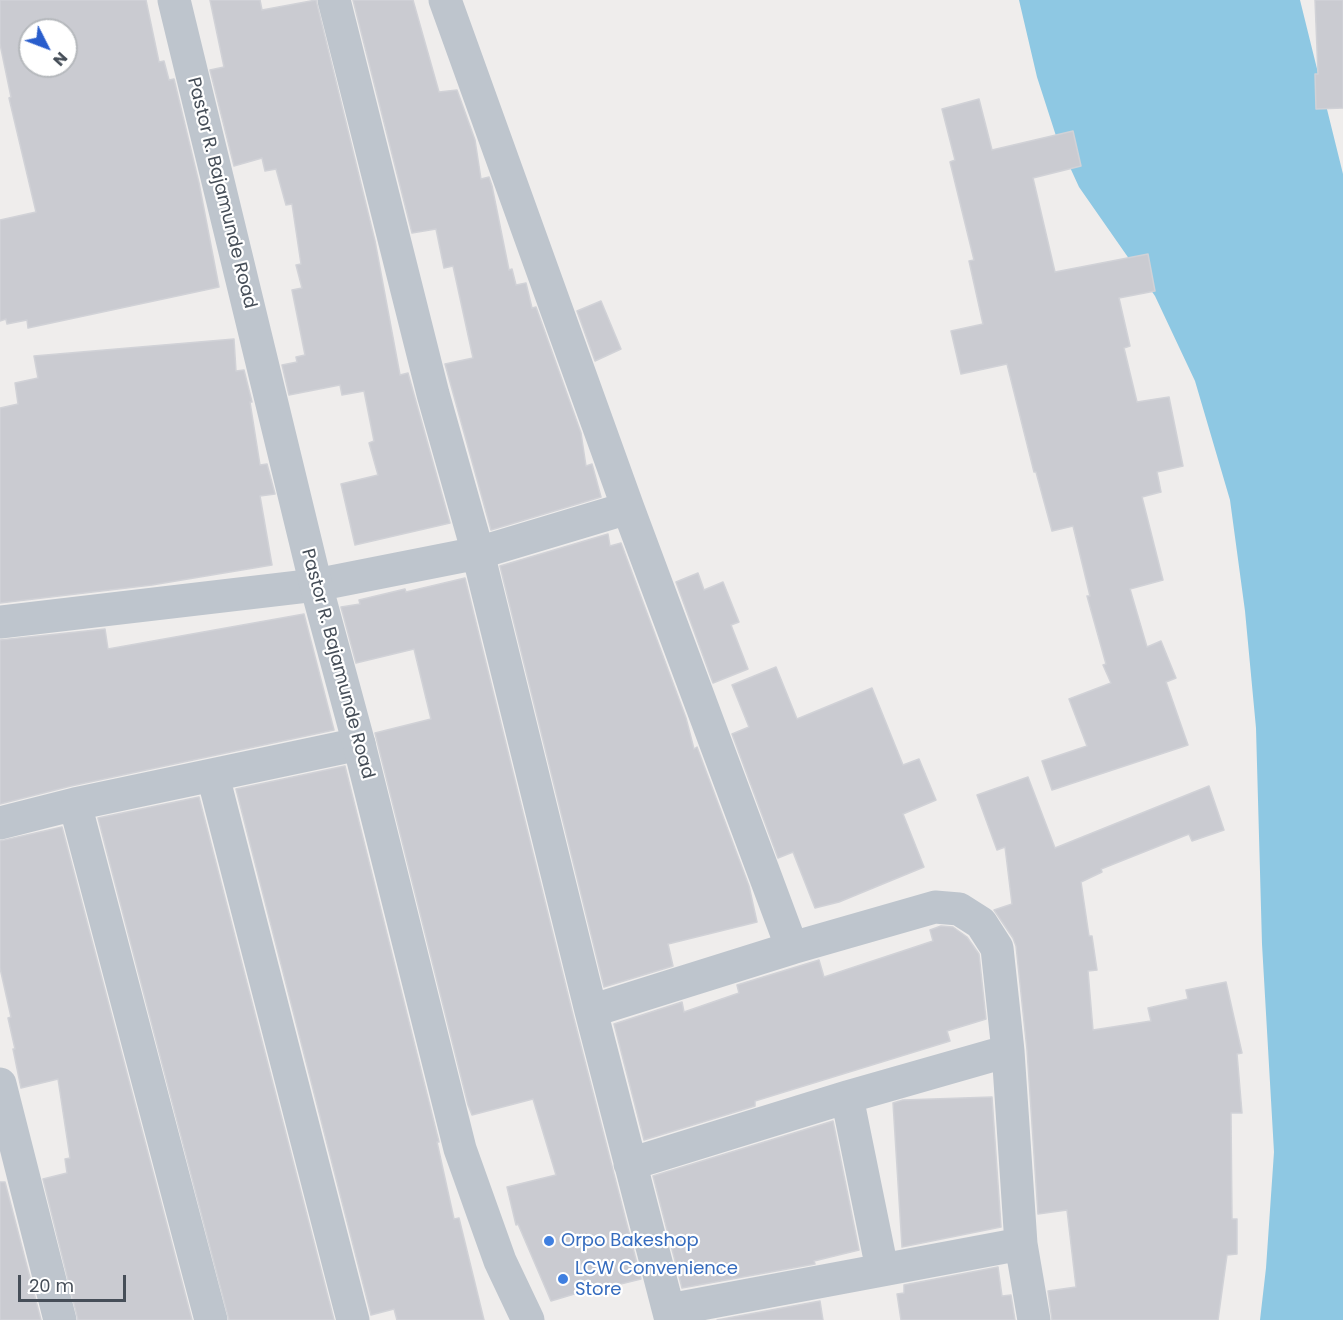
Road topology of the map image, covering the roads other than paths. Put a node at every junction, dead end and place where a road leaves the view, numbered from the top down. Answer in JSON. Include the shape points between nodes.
{"nodes":[{"id":1,"x":174,"y":0,"type":"edge"},
{"id":2,"x":334,"y":0,"type":"edge"},
{"id":3,"x":446,"y":0,"type":"edge"},
{"id":4,"x":628,"y":508,"type":"junction"},
{"id":5,"x":478,"y":553,"type":"junction"},
{"id":6,"x":316,"y":585,"type":"junction"},
{"id":7,"x":0,"y":622,"type":"edge"},
{"id":8,"x":359,"y":744,"type":"junction"},
{"id":9,"x":213,"y":776,"type":"junction"},
{"id":10,"x":75,"y":804,"type":"junction"},
{"id":11,"x":0,"y":823,"type":"edge"},
{"id":12,"x":792,"y":948,"type":"junction"},
{"id":13,"x":591,"y":1011,"type":"junction"},
{"id":14,"x":1008,"y":1051,"type":"junction"},
{"id":15,"x":0,"y":1084,"type":"edge"},
{"id":16,"x":847,"y":1096,"type":"junction"},
{"id":17,"x":630,"y":1164,"type":"junction"},
{"id":18,"x":1021,"y":1244,"type":"junction"},
{"id":19,"x":882,"y":1269,"type":"junction"},
{"id":20,"x":670,"y":1315,"type":"edge"},
{"id":21,"x":60,"y":1320,"type":"edge"},
{"id":22,"x":211,"y":1320,"type":"edge"},
{"id":23,"x":353,"y":1320,"type":"edge"},
{"id":24,"x":528,"y":1320,"type":"edge"},
{"id":25,"x":1034,"y":1320,"type":"edge"}],
"edges":[{"from":1,"to":6,"type":"street","name":"Pastor R. Bajamunde Road"},
{"from":2,"to":5,"type":"street","via":[[433,394]]},
{"from":3,"to":4,"type":"street"},
{"from":4,"to":5,"type":"street"},
{"from":4,"to":12,"type":"street"},
{"from":5,"to":6,"type":"street"},
{"from":5,"to":13,"type":"street"},
{"from":6,"to":7,"type":"street"},
{"from":6,"to":8,"type":"street","name":"Pastor R. Bajamunde Road"},
{"from":8,"to":9,"type":"street"},
{"from":8,"to":24,"type":"street","name":"Pastor R. Bajamunde Road","via":[[460,1149],[500,1261]]},
{"from":9,"to":10,"type":"street"},
{"from":9,"to":23,"type":"street"},
{"from":10,"to":11,"type":"street"},
{"from":10,"to":22,"type":"street"},
{"from":12,"to":13,"type":"street"},
{"from":12,"to":14,"type":"street","via":[[935,907],[959,909],[981,923],[997,948]]},
{"from":13,"to":17,"type":"street"},
{"from":14,"to":16,"type":"street"},
{"from":14,"to":18,"type":"street"},
{"from":15,"to":21,"type":"street"},
{"from":16,"to":17,"type":"street"},
{"from":16,"to":19,"type":"street"},
{"from":17,"to":20,"type":"street"},
{"from":18,"to":19,"type":"street"},
{"from":18,"to":25,"type":"street"},
{"from":19,"to":20,"type":"street"}]}
